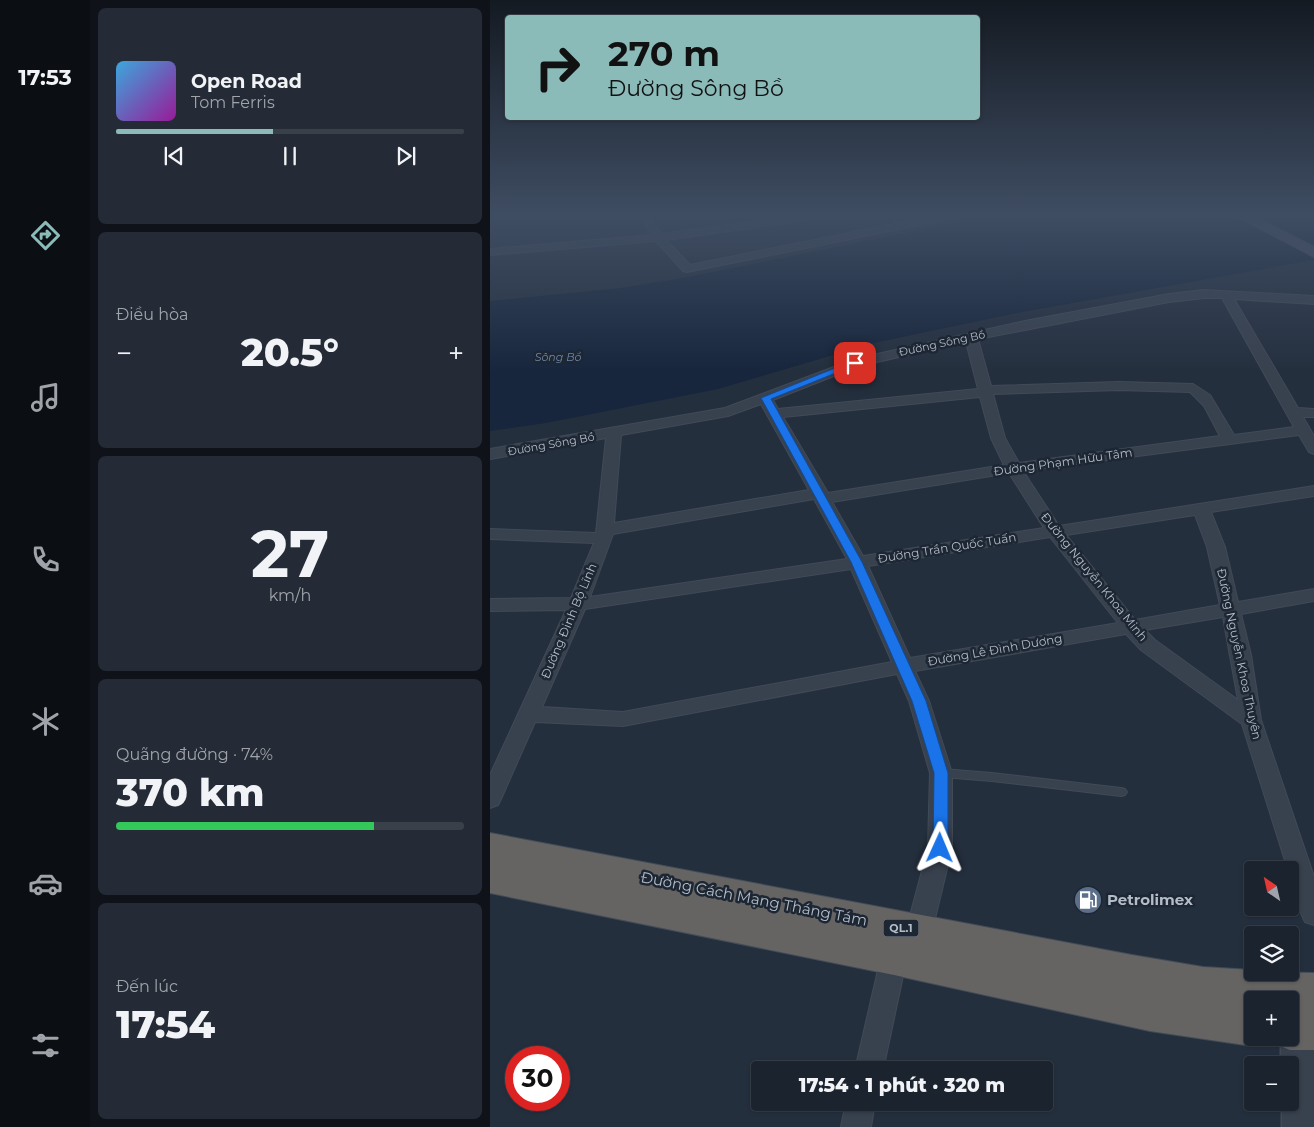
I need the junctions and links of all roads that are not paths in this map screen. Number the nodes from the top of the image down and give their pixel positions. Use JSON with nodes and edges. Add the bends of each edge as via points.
{"nodes":[{"id":1,"x":685,"y":267,"type":"edge"},
{"id":2,"x":699,"y":267,"type":"edge"},
{"id":3,"x":1225,"y":294,"type":"junction"},
{"id":4,"x":1314,"y":300,"type":"edge"},
{"id":5,"x":971,"y":336,"type":"junction"},
{"id":6,"x":986,"y":391,"type":"junction"},
{"id":7,"x":770,"y":406,"type":"junction"},
{"id":8,"x":1292,"y":412,"type":"junction"},
{"id":9,"x":1314,"y":412,"type":"edge"},
{"id":10,"x":1303,"y":430,"type":"junction"},
{"id":11,"x":614,"y":434,"type":"junction"},
{"id":12,"x":1229,"y":440,"type":"junction"},
{"id":13,"x":1314,"y":449,"type":"edge"},
{"id":14,"x":490,"y":454,"type":"edge"},
{"id":15,"x":1014,"y":468,"type":"junction"},
{"id":16,"x":1314,"y":491,"type":"edge"},
{"id":17,"x":822,"y":496,"type":"junction"},
{"id":18,"x":1202,"y":508,"type":"junction"},
{"id":19,"x":1054,"y":531,"type":"junction"},
{"id":20,"x":490,"y":534,"type":"edge"},
{"id":21,"x":604,"y":534,"type":"junction"},
{"id":22,"x":857,"y":562,"type":"junction"},
{"id":23,"x":1314,"y":596,"type":"edge"},
{"id":24,"x":578,"y":604,"type":"junction"},
{"id":25,"x":490,"y":605,"type":"edge"},
{"id":26,"x":1230,"y":610,"type":"junction"},
{"id":27,"x":1131,"y":628,"type":"junction"},
{"id":28,"x":904,"y":666,"type":"junction"},
{"id":29,"x":528,"y":714,"type":"junction"},
{"id":30,"x":1251,"y":720,"type":"junction"},
{"id":31,"x":941,"y":773,"type":"junction"},
{"id":32,"x":1121,"y":792,"type":"dead end"},
{"id":33,"x":490,"y":799,"type":"edge"},
{"id":34,"x":490,"y":848,"type":"edge"},
{"id":35,"x":490,"y":877,"type":"edge"},
{"id":36,"x":1314,"y":914,"type":"edge"},
{"id":37,"x":906,"y":944,"type":"junction"},
{"id":38,"x":1302,"y":1015,"type":"edge"},
{"id":39,"x":1244,"y":1025,"type":"edge"},
{"id":40,"x":872,"y":1061,"type":"edge"},
{"id":41,"x":859,"y":1111,"type":"edge"},
{"id":42,"x":856,"y":1127,"type":"edge"},
{"id":43,"x":1300,"y":1127,"type":"edge"}],
"edges":[{"from":1,"to":2,"type":"street"},
{"from":3,"to":4,"type":"street","name":"Đường Sông Bồ"},
{"from":3,"to":5,"type":"street","name":"Đường Sông Bồ","via":[[1169,298]]},
{"from":3,"to":8,"type":"street"},
{"from":5,"to":6,"type":"street","name":"Đường Nguyễn Khoa Minh"},
{"from":5,"to":7,"type":"street","name":"Đường Sông Bồ","via":[[855,363]]},
{"from":6,"to":7,"type":"street"},
{"from":6,"to":12,"type":"street","via":[[1119,386],[1193,388],[1201,393]]},
{"from":6,"to":15,"type":"street","name":"Đường Nguyễn Khoa Minh","via":[[998,438]]},
{"from":7,"to":11,"type":"street","name":"Đường Sông Bồ"},
{"from":7,"to":17,"type":"street"},
{"from":8,"to":9,"type":"street"},
{"from":8,"to":10,"type":"street"},
{"from":10,"to":12,"type":"street","name":"Đường Phạm Hữu Tâm"},
{"from":10,"to":13,"type":"street"},
{"from":11,"to":14,"type":"street","name":"Đường Sông Bồ"},
{"from":11,"to":21,"type":"street","name":"Đường Đinh Bộ Lĩnh"},
{"from":12,"to":15,"type":"street","name":"Đường Phạm Hữu Tâm"},
{"from":15,"to":17,"type":"street","name":"Đường Phạm Hữu Tâm"},
{"from":15,"to":19,"type":"street","name":"Đường Nguyễn Khoa Minh"},
{"from":16,"to":18,"type":"street","name":"Đường Trần Quốc Tuấn"},
{"from":17,"to":21,"type":"street","name":"Đường Phạm Hữu Tâm"},
{"from":17,"to":22,"type":"street"},
{"from":18,"to":19,"type":"street","name":"Đường Trần Quốc Tuấn"},
{"from":18,"to":26,"type":"street","name":"Đường Nguyễn Khoa Thuyên","via":[[1216,546]]},
{"from":19,"to":22,"type":"street","name":"Đường Trần Quốc Tuấn"},
{"from":19,"to":27,"type":"street","name":"Đường Nguyễn Khoa Minh"},
{"from":20,"to":21,"type":"street","name":"Đường Phạm Hữu Tâm"},
{"from":21,"to":24,"type":"street","name":"Đường Đinh Bộ Lĩnh"},
{"from":22,"to":24,"type":"street","name":"Đường Trần Quốc Tuấn"},
{"from":22,"to":28,"type":"street"},
{"from":23,"to":26,"type":"street","name":"Đường Lê Đình Dương"},
{"from":24,"to":25,"type":"street","name":"Đường Trần Quốc Tuấn"},
{"from":24,"to":29,"type":"street","name":"Đường Đinh Bộ Lĩnh"},
{"from":26,"to":27,"type":"street","name":"Đường Lê Đình Dương"},
{"from":26,"to":30,"type":"street","name":"Đường Nguyễn Khoa Thuyên"},
{"from":27,"to":28,"type":"street","name":"Đường Lê Đình Dương"},
{"from":27,"to":30,"type":"street","name":"Đường Nguyễn Khoa Minh","via":[[1148,645]]},
{"from":28,"to":29,"type":"street","name":"Đường Lê Đình Dương","via":[[623,719]]},
{"from":28,"to":31,"type":"street","via":[[919,701]]},
{"from":29,"to":33,"type":"street","name":"Đường Đinh Bộ Lĩnh"},
{"from":30,"to":36,"type":"street","name":"Đường Nguyễn Khoa Thuyên"},
{"from":31,"to":32,"type":"lane"},
{"from":31,"to":37,"type":"street","via":[[940,848]]},
{"from":34,"to":37,"type":"highway","name":"Đường Cách Mạng Tháng Tám","number":"QL.1"},
{"from":35,"to":37,"type":"highway","name":"Đường Cách Mạng Tháng Tám","number":"QL.1"},
{"from":37,"to":38,"type":"highway","name":"Đường Cách Mạng Tháng Tám","number":"QL.1","via":[[1203,986]]},
{"from":37,"to":39,"type":"highway","name":"Đường Cách Mạng Tháng Tám","number":"QL.1","via":[[1150,1011]]},
{"from":37,"to":40,"type":"street"},
{"from":38,"to":43,"type":"street"},
{"from":41,"to":42,"type":"street"}]}
